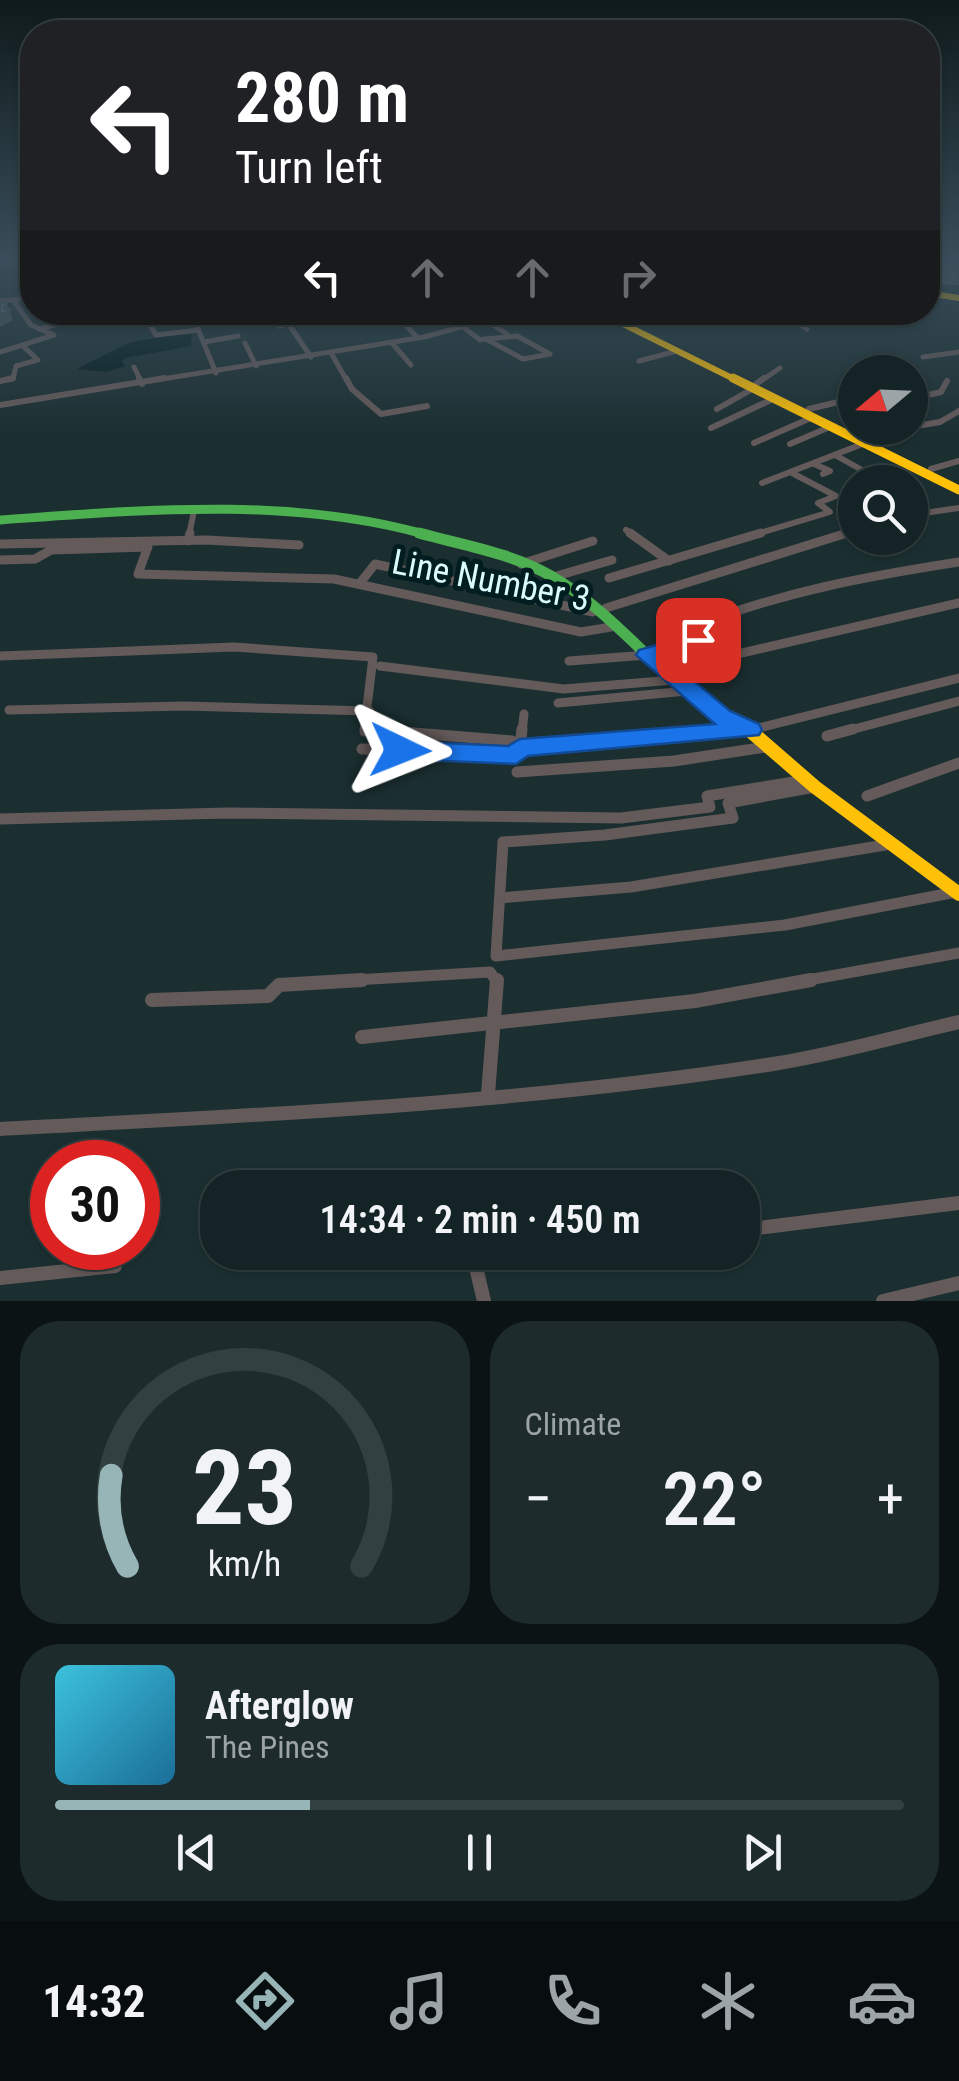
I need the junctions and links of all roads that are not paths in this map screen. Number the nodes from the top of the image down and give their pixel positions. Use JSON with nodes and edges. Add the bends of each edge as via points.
{"nodes":[{"id":1,"x":31,"y":325,"type":"edge"},
{"id":2,"x":55,"y":325,"type":"edge"},
{"id":3,"x":151,"y":325,"type":"edge"},
{"id":4,"x":197,"y":325,"type":"edge"},
{"id":5,"x":406,"y":325,"type":"edge"},
{"id":6,"x":468,"y":325,"type":"edge"},
{"id":7,"x":490,"y":325,"type":"edge"},
{"id":8,"x":625,"y":325,"type":"edge"},
{"id":9,"x":635,"y":325,"type":"edge"},
{"id":10,"x":801,"y":325,"type":"edge"},
{"id":11,"x":290,"y":326,"type":"dead end"},
{"id":12,"x":463,"y":327,"type":"junction"},
{"id":13,"x":39,"y":329,"type":"junction"},
{"id":14,"x":807,"y":329,"type":"dead end"},
{"id":15,"x":199,"y":330,"type":"junction"},
{"id":16,"x":519,"y":332,"type":"dead end"},
{"id":17,"x":238,"y":336,"type":"dead end"},
{"id":18,"x":418,"y":338,"type":"junction"},
{"id":19,"x":486,"y":339,"type":"junction"},
{"id":20,"x":204,"y":342,"type":"junction"},
{"id":21,"x":392,"y":342,"type":"junction"},
{"id":22,"x":245,"y":343,"type":"dead end"},
{"id":23,"x":23,"y":346,"type":"junction"},
{"id":24,"x":502,"y":350,"type":"junction"},
{"id":25,"x":677,"y":351,"type":"junction"},
{"id":26,"x":0,"y":352,"type":"edge"},
{"id":27,"x":959,"y":352,"type":"edge"},
{"id":28,"x":331,"y":354,"type":"junction"},
{"id":29,"x":928,"y":356,"type":"edge"},
{"id":30,"x":311,"y":357,"type":"junction"},
{"id":31,"x":639,"y":360,"type":"dead end"},
{"id":32,"x":520,"y":363,"type":"dead end"},
{"id":33,"x":411,"y":365,"type":"dead end"},
{"id":34,"x":256,"y":366,"type":"junction"},
{"id":35,"x":134,"y":367,"type":"dead end"},
{"id":36,"x":780,"y":368,"type":"dead end"},
{"id":37,"x":216,"y":372,"type":"junction"},
{"id":38,"x":0,"y":381,"type":"edge"},
{"id":39,"x":947,"y":381,"type":"dead end"},
{"id":40,"x":142,"y":384,"type":"junction"},
{"id":41,"x":762,"y":390,"type":"junction"},
{"id":42,"x":928,"y":396,"type":"edge"},
{"id":43,"x":838,"y":403,"type":"edge"},
{"id":44,"x":0,"y":405,"type":"edge"},
{"id":45,"x":427,"y":406,"type":"dead end"},
{"id":46,"x":717,"y":409,"type":"dead end"},
{"id":47,"x":959,"y":411,"type":"edge"},
{"id":48,"x":811,"y":413,"type":"junction"},
{"id":49,"x":928,"y":425,"type":"edge"},
{"id":50,"x":832,"y":426,"type":"junction"},
{"id":51,"x":838,"y":426,"type":"edge"},
{"id":52,"x":711,"y":428,"type":"dead end"},
{"id":53,"x":838,"y":428,"type":"edge"},
{"id":54,"x":754,"y":444,"type":"dead end"},
{"id":55,"x":790,"y":444,"type":"dead end"},
{"id":56,"x":859,"y":445,"type":"edge"},
{"id":57,"x":876,"y":445,"type":"edge"},
{"id":58,"x":877,"y":445,"type":"edge"},
{"id":59,"x":835,"y":455,"type":"junction"},
{"id":60,"x":959,"y":461,"type":"edge"},
{"id":61,"x":814,"y":464,"type":"junction"},
{"id":62,"x":853,"y":465,"type":"edge"},
{"id":63,"x":931,"y":470,"type":"junction"},
{"id":64,"x":792,"y":472,"type":"junction"},
{"id":65,"x":823,"y":474,"type":"dead end"},
{"id":66,"x":762,"y":483,"type":"dead end"},
{"id":67,"x":959,"y":487,"type":"edge"},
{"id":68,"x":959,"y":508,"type":"edge"},
{"id":69,"x":194,"y":511,"type":"junction"},
{"id":70,"x":928,"y":512,"type":"edge"},
{"id":71,"x":0,"y":520,"type":"edge"},
{"id":72,"x":626,"y":530,"type":"dead end"},
{"id":73,"x":838,"y":535,"type":"edge"},
{"id":74,"x":193,"y":541,"type":"junction"},
{"id":75,"x":593,"y":541,"type":"dead end"},
{"id":76,"x":0,"y":544,"type":"edge"},
{"id":77,"x":299,"y":545,"type":"dead end"},
{"id":78,"x":147,"y":549,"type":"junction"},
{"id":79,"x":0,"y":560,"type":"edge"},
{"id":80,"x":612,"y":560,"type":"dead end"},
{"id":81,"x":669,"y":561,"type":"junction"},
{"id":82,"x":959,"y":562,"type":"edge"},
{"id":83,"x":522,"y":564,"type":"junction"},
{"id":84,"x":553,"y":577,"type":"junction"},
{"id":85,"x":609,"y":578,"type":"dead end"},
{"id":86,"x":360,"y":583,"type":"junction"},
{"id":87,"x":959,"y":603,"type":"edge"},
{"id":88,"x":606,"y":608,"type":"dead end"},
{"id":89,"x":593,"y":612,"type":"junction"},
{"id":90,"x":612,"y":627,"type":"junction"},
{"id":91,"x":648,"y":655,"type":"junction"},
{"id":92,"x":0,"y":656,"type":"edge"},
{"id":93,"x":570,"y":661,"type":"dead end"},
{"id":94,"x":380,"y":666,"type":"dead end"},
{"id":95,"x":669,"y":676,"type":"junction"},
{"id":96,"x":959,"y":678,"type":"edge"},
{"id":97,"x":687,"y":691,"type":"junction"},
{"id":98,"x":959,"y":701,"type":"edge"},
{"id":99,"x":558,"y":703,"type":"dead end"},
{"id":100,"x":10,"y":710,"type":"dead end"},
{"id":101,"x":370,"y":710,"type":"junction"},
{"id":102,"x":524,"y":714,"type":"dead end"},
{"id":103,"x":750,"y":730,"type":"junction"},
{"id":104,"x":827,"y":736,"type":"dead end"},
{"id":105,"x":766,"y":747,"type":"junction"},
{"id":106,"x":524,"y":748,"type":"junction"},
{"id":107,"x":362,"y":749,"type":"dead end"},
{"id":108,"x":959,"y":763,"type":"edge"},
{"id":109,"x":517,"y":772,"type":"dead end"},
{"id":110,"x":533,"y":772,"type":"junction"},
{"id":111,"x":811,"y":784,"type":"junction"},
{"id":112,"x":868,"y":796,"type":"dead end"},
{"id":113,"x":0,"y":819,"type":"edge"},
{"id":114,"x":894,"y":844,"type":"junction"},
{"id":115,"x":958,"y":893,"type":"edge"},
{"id":116,"x":500,"y":898,"type":"junction"},
{"id":117,"x":959,"y":954,"type":"edge"},
{"id":118,"x":152,"y":1000,"type":"dead end"},
{"id":119,"x":493,"y":1022,"type":"junction"},
{"id":120,"x":959,"y":1022,"type":"edge"},
{"id":121,"x":362,"y":1037,"type":"dead end"},
{"id":122,"x":488,"y":1094,"type":"junction"},
{"id":123,"x":0,"y":1129,"type":"edge"},
{"id":124,"x":959,"y":1203,"type":"edge"},
{"id":125,"x":760,"y":1228,"type":"edge"},
{"id":126,"x":77,"y":1270,"type":"edge"},
{"id":127,"x":477,"y":1270,"type":"edge"},
{"id":128,"x":0,"y":1278,"type":"edge"},
{"id":129,"x":959,"y":1282,"type":"edge"},
{"id":130,"x":484,"y":1301,"type":"edge"},
{"id":131,"x":883,"y":1301,"type":"edge"}],
"edges":[{"from":1,"to":13,"type":"street"},
{"from":2,"to":13,"type":"street"},
{"from":3,"to":15,"type":"street","via":[[156,335]]},
{"from":4,"to":15,"type":"street"},
{"from":5,"to":18,"type":"street"},
{"from":6,"to":12,"type":"street"},
{"from":7,"to":16,"type":"street","via":[[504,334]]},
{"from":8,"to":25,"type":"main road"},
{"from":9,"to":41,"type":"main road"},
{"from":10,"to":14,"type":"street"},
{"from":11,"to":30,"type":"street"},
{"from":12,"to":18,"type":"street"},
{"from":12,"to":19,"type":"street"},
{"from":13,"to":23,"type":"street","via":[[54,334]]},
{"from":15,"to":20,"type":"street"},
{"from":17,"to":20,"type":"street"},
{"from":18,"to":21,"type":"street"},
{"from":19,"to":24,"type":"street"},
{"from":19,"to":24,"type":"street","via":[[522,335],[550,354],[523,359]]},
{"from":20,"to":37,"type":"street"},
{"from":21,"to":28,"type":"street"},
{"from":21,"to":33,"type":"street"},
{"from":22,"to":34,"type":"street"},
{"from":23,"to":26,"type":"street"},
{"from":23,"to":38,"type":"street","via":[[38,360],[16,366],[13,378]]},
{"from":24,"to":32,"type":"street"},
{"from":25,"to":31,"type":"street"},
{"from":25,"to":41,"type":"main road"},
{"from":27,"to":29,"type":"street"},
{"from":28,"to":30,"type":"street"},
{"from":28,"to":45,"type":"street","via":[[352,389],[381,414]]},
{"from":30,"to":34,"type":"street"},
{"from":34,"to":37,"type":"street"},
{"from":35,"to":40,"type":"street"},
{"from":36,"to":41,"type":"street"},
{"from":37,"to":40,"type":"street"},
{"from":39,"to":42,"type":"street"},
{"from":40,"to":44,"type":"street"},
{"from":41,"to":46,"type":"street"},
{"from":41,"to":48,"type":"main road"},
{"from":41,"to":52,"type":"street"},
{"from":43,"to":48,"type":"street"},
{"from":47,"to":49,"type":"street"},
{"from":48,"to":50,"type":"main road"},
{"from":48,"to":51,"type":"main road"},
{"from":48,"to":54,"type":"street"},
{"from":50,"to":53,"type":"main road"},
{"from":50,"to":55,"type":"street"},
{"from":56,"to":59,"type":"street"},
{"from":57,"to":67,"type":"main road"},
{"from":58,"to":63,"type":"main road"},
{"from":59,"to":61,"type":"street"},
{"from":59,"to":62,"type":"street"},
{"from":60,"to":63,"type":"street"},
{"from":61,"to":64,"type":"street"},
{"from":61,"to":65,"type":"street","via":[[830,472]]},
{"from":63,"to":67,"type":"main road"},
{"from":64,"to":66,"type":"street"},
{"from":64,"to":81,"type":"street","via":[[836,496],[818,503],[830,512]]},
{"from":68,"to":70,"type":"street"},
{"from":69,"to":71,"type":"main road"},
{"from":69,"to":74,"type":"street"},
{"from":69,"to":83,"type":"main road","via":[[264,508],[416,529]]},
{"from":72,"to":81,"type":"street"},
{"from":73,"to":88,"type":"street"},
{"from":74,"to":76,"type":"street"},
{"from":74,"to":77,"type":"street"},
{"from":74,"to":78,"type":"street"},
{"from":75,"to":83,"type":"street"},
{"from":78,"to":79,"type":"street","via":[[51,550],[35,560]]},
{"from":78,"to":86,"type":"street","via":[[138,574]]},
{"from":80,"to":84,"type":"street"},
{"from":81,"to":85,"type":"street"},
{"from":82,"to":91,"type":"street","via":[[749,607],[696,626],[698,640]]},
{"from":83,"to":84,"type":"main road"},
{"from":84,"to":89,"type":"main road"},
{"from":86,"to":89,"type":"street","via":[[374,564]]},
{"from":86,"to":90,"type":"street","name":"Line Number 3","via":[[581,632]]},
{"from":87,"to":95,"type":"street"},
{"from":89,"to":90,"type":"main road"},
{"from":90,"to":91,"type":"main road"},
{"from":91,"to":93,"type":"street"},
{"from":91,"to":95,"type":"main road"},
{"from":92,"to":101,"type":"street","via":[[249,648],[348,653],[374,657]]},
{"from":94,"to":95,"type":"street","via":[[564,688]]},
{"from":95,"to":97,"type":"main road"},
{"from":96,"to":103,"type":"street"},
{"from":97,"to":99,"type":"street"},
{"from":97,"to":103,"type":"main road"},
{"from":98,"to":104,"type":"street"},
{"from":100,"to":101,"type":"street"},
{"from":101,"to":106,"type":"street","via":[[364,732],[512,741]]},
{"from":102,"to":106,"type":"street"},
{"from":103,"to":105,"type":"main road"},
{"from":103,"to":106,"type":"street"},
{"from":105,"to":110,"type":"street"},
{"from":105,"to":111,"type":"main road"},
{"from":106,"to":107,"type":"street","via":[[516,755]]},
{"from":106,"to":110,"type":"street"},
{"from":108,"to":112,"type":"street"},
{"from":109,"to":110,"type":"street"},
{"from":111,"to":113,"type":"street","via":[[707,796],[710,806],[621,818],[227,813]]},
{"from":111,"to":114,"type":"main road"},
{"from":111,"to":116,"type":"street","via":[[728,803],[733,818],[503,842]]},
{"from":114,"to":115,"type":"main road"},
{"from":114,"to":116,"type":"street","via":[[648,885]]},
{"from":115,"to":116,"type":"street","via":[[849,918],[496,956]]},
{"from":117,"to":119,"type":"street","via":[[695,1002]]},
{"from":118,"to":119,"type":"street","via":[[268,996],[280,985],[490,972],[498,984]]},
{"from":119,"to":121,"type":"street"},
{"from":119,"to":122,"type":"street"},
{"from":120,"to":122,"type":"street","via":[[714,1073]]},
{"from":122,"to":123,"type":"street","via":[[293,1113]]},
{"from":124,"to":125,"type":"street"},
{"from":126,"to":128,"type":"street"},
{"from":127,"to":130,"type":"street"},
{"from":129,"to":131,"type":"street"}]}
